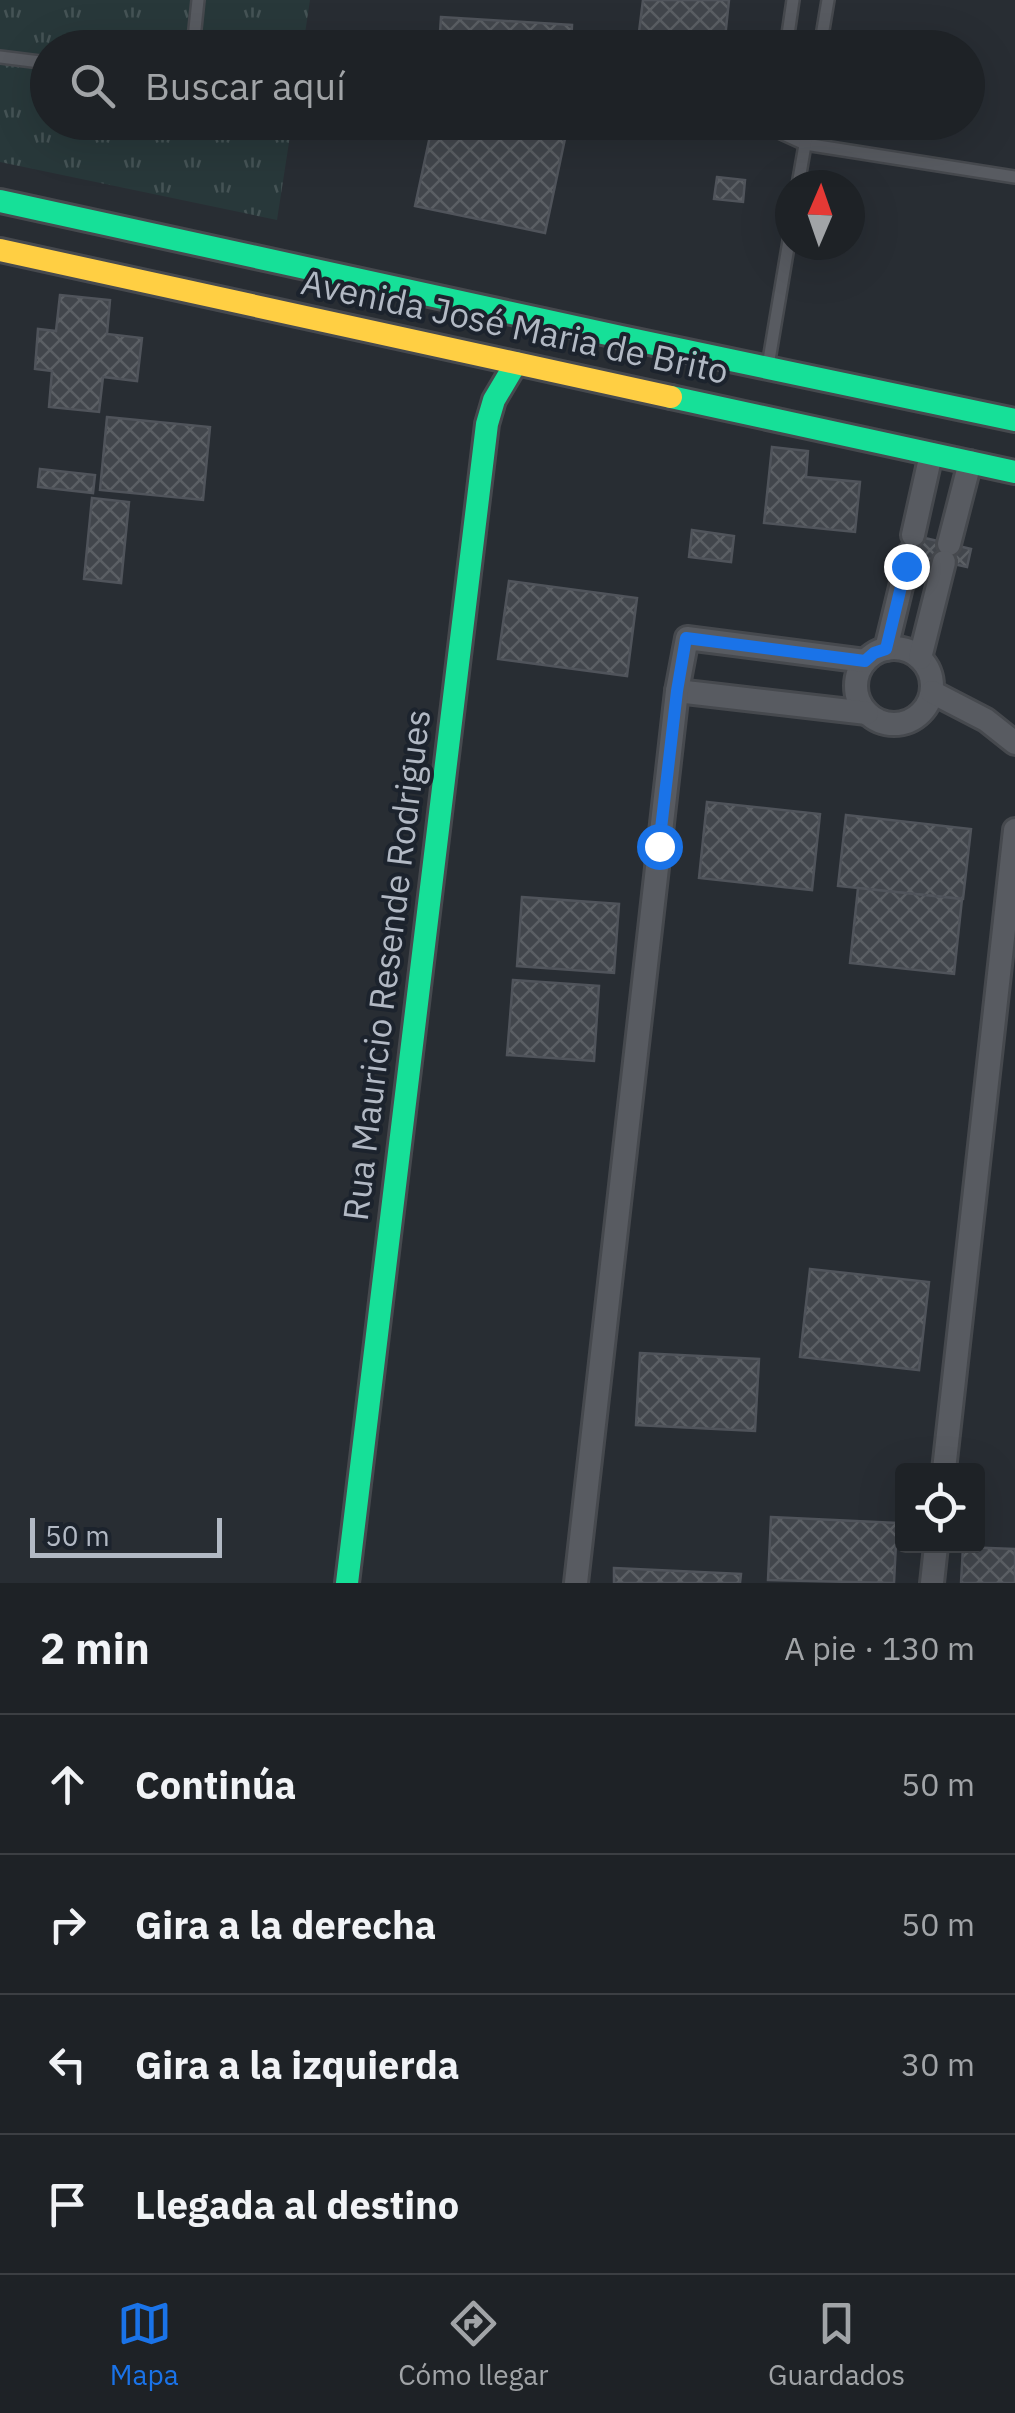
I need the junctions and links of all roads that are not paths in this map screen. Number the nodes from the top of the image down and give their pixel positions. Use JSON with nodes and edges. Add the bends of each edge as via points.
{"nodes":[{"id":1,"x":198,"y":0,"type":"edge"},
{"id":2,"x":793,"y":0,"type":"edge"},
{"id":3,"x":828,"y":0,"type":"edge"},
{"id":4,"x":195,"y":30,"type":"edge"},
{"id":5,"x":789,"y":30,"type":"edge"},
{"id":6,"x":823,"y":30,"type":"edge"},
{"id":7,"x":0,"y":57,"type":"edge"},
{"id":8,"x":30,"y":61,"type":"edge"},
{"id":9,"x":796,"y":140,"type":"edge"},
{"id":10,"x":806,"y":140,"type":"edge"},
{"id":11,"x":805,"y":144,"type":"junction"},
{"id":12,"x":801,"y":170,"type":"edge"},
{"id":13,"x":1015,"y":177,"type":"edge"},
{"id":14,"x":0,"y":200,"type":"edge"},
{"id":15,"x":0,"y":250,"type":"edge"},
{"id":16,"x":786,"y":260,"type":"edge"},
{"id":17,"x":516,"y":363,"type":"junction"},
{"id":18,"x":768,"y":366,"type":"junction"},
{"id":19,"x":1015,"y":420,"type":"edge"},
{"id":20,"x":931,"y":454,"type":"junction"},
{"id":21,"x":970,"y":462,"type":"junction"},
{"id":22,"x":1015,"y":472,"type":"edge"},
{"id":23,"x":909,"y":552,"type":"junction"},
{"id":24,"x":945,"y":560,"type":"junction"},
{"id":25,"x":886,"y":649,"type":"junction"},
{"id":26,"x":920,"y":658,"type":"junction"},
{"id":27,"x":865,"y":661,"type":"junction"},
{"id":28,"x":677,"y":691,"type":"junction"},
{"id":29,"x":932,"y":692,"type":"junction"},
{"id":30,"x":867,"y":713,"type":"junction"},
{"id":31,"x":1015,"y":743,"type":"edge"},
{"id":32,"x":1015,"y":830,"type":"edge"},
{"id":33,"x":945,"y":1463,"type":"edge"},
{"id":34,"x":935,"y":1553,"type":"edge"},
{"id":35,"x":348,"y":1583,"type":"edge"},
{"id":36,"x":576,"y":1583,"type":"edge"},
{"id":37,"x":932,"y":1583,"type":"edge"}],
"edges":[{"from":1,"to":4,"type":"lane"},
{"from":2,"to":5,"type":"lane"},
{"from":3,"to":6,"type":"lane"},
{"from":7,"to":8,"type":"lane"},
{"from":9,"to":11,"type":"lane"},
{"from":10,"to":11,"type":"lane"},
{"from":11,"to":12,"type":"lane"},
{"from":11,"to":13,"type":"lane"},
{"from":14,"to":18,"type":"main road","name":"Avenida José Maria de Brito"},
{"from":15,"to":17,"type":"main road","name":"Avenida José Maria de Brito"},
{"from":16,"to":18,"type":"lane"},
{"from":17,"to":20,"type":"main road","name":"Avenida José Maria de Brito"},
{"from":17,"to":35,"type":"main road","name":"Rua Mauricio Resende Rodrigues","via":[[487,424]]},
{"from":18,"to":19,"type":"main road","name":"Avenida José Maria de Brito"},
{"from":20,"to":21,"type":"main road","name":"Avenida José Maria de Brito"},
{"from":20,"to":23,"type":"street"},
{"from":21,"to":22,"type":"main road","name":"Avenida José Maria de Brito"},
{"from":21,"to":24,"type":"street"},
{"from":23,"to":24,"type":"street"},
{"from":23,"to":25,"type":"street"},
{"from":24,"to":26,"type":"street"},
{"from":25,"to":26,"type":"street"},
{"from":25,"to":27,"type":"street"},
{"from":26,"to":29,"type":"street"},
{"from":27,"to":28,"type":"street","via":[[686,638]]},
{"from":27,"to":30,"type":"street","via":[[856,682]]},
{"from":28,"to":30,"type":"street"},
{"from":28,"to":36,"type":"street"},
{"from":29,"to":30,"type":"street","via":[[922,713],[900,724]]},
{"from":29,"to":31,"type":"street"},
{"from":32,"to":33,"type":"street"},
{"from":34,"to":37,"type":"street"}]}
